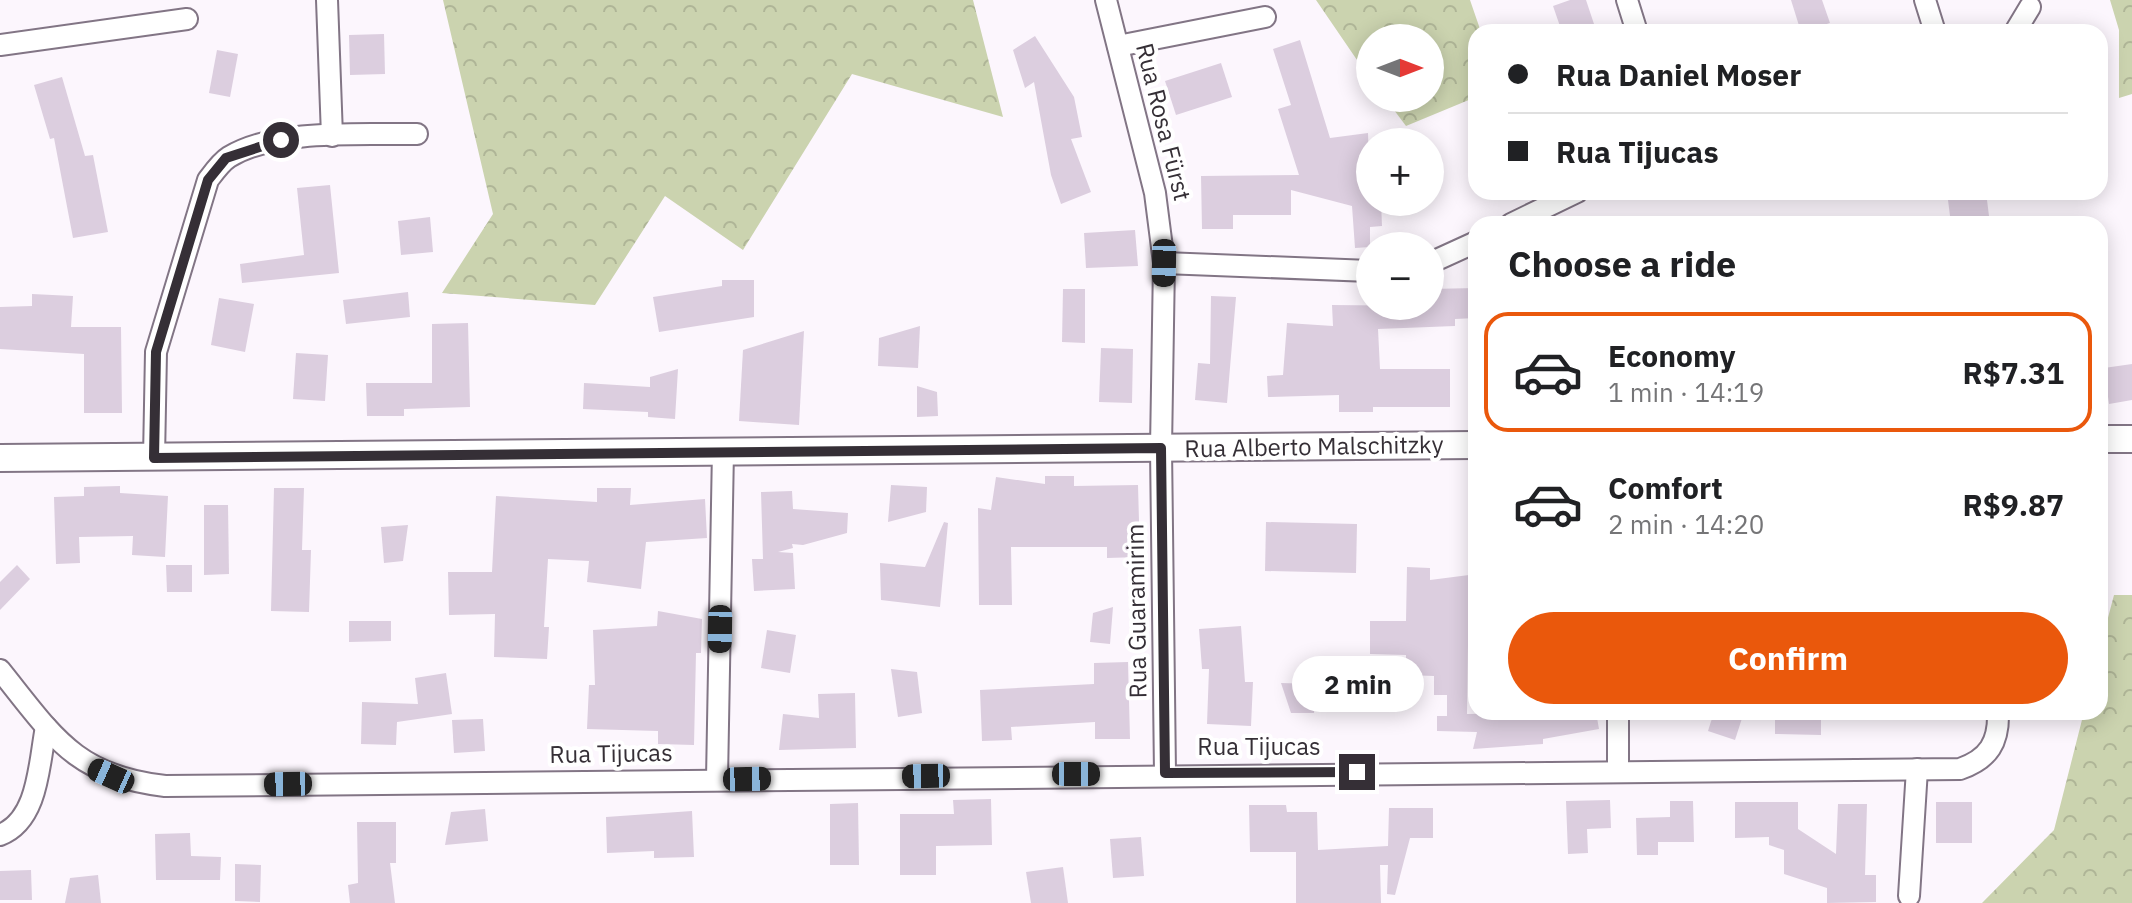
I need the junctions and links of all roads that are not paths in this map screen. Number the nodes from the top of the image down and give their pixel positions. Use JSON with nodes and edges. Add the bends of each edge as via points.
{"nodes":[{"id":1,"x":327,"y":0,"type":"edge"},
{"id":2,"x":1106,"y":0,"type":"edge"},
{"id":3,"x":1627,"y":0,"type":"edge"},
{"id":4,"x":1925,"y":0,"type":"edge"},
{"id":5,"x":2030,"y":7,"type":"dead end"},
{"id":6,"x":1265,"y":17,"type":"dead end"},
{"id":7,"x":187,"y":19,"type":"dead end"},
{"id":8,"x":1634,"y":24,"type":"edge"},
{"id":9,"x":1932,"y":24,"type":"edge"},
{"id":10,"x":2020,"y":24,"type":"edge"},
{"id":11,"x":0,"y":45,"type":"edge"},
{"id":12,"x":1118,"y":46,"type":"junction"},
{"id":13,"x":417,"y":134,"type":"dead end"},
{"id":14,"x":332,"y":136,"type":"junction"},
{"id":15,"x":1560,"y":200,"type":"edge"},
{"id":16,"x":1528,"y":216,"type":"edge"},
{"id":17,"x":1468,"y":246,"type":"edge"},
{"id":18,"x":1444,"y":257,"type":"edge"},
{"id":19,"x":1164,"y":263,"type":"junction"},
{"id":20,"x":1356,"y":270,"type":"edge"},
{"id":21,"x":2108,"y":439,"type":"edge"},
{"id":22,"x":2132,"y":439,"type":"edge"},
{"id":23,"x":1468,"y":445,"type":"edge"},
{"id":24,"x":1161,"y":448,"type":"junction"},
{"id":25,"x":723,"y":450,"type":"junction"},
{"id":26,"x":0,"y":458,"type":"edge"},
{"id":27,"x":154,"y":458,"type":"junction"},
{"id":28,"x":0,"y":670,"type":"edge"},
{"id":29,"x":1618,"y":720,"type":"edge"},
{"id":30,"x":1997,"y":720,"type":"edge"},
{"id":31,"x":46,"y":727,"type":"junction"},
{"id":32,"x":1917,"y":769,"type":"junction"},
{"id":33,"x":1618,"y":770,"type":"junction"},
{"id":34,"x":1165,"y":773,"type":"junction"},
{"id":35,"x":717,"y":779,"type":"junction"},
{"id":36,"x":0,"y":835,"type":"edge"},
{"id":37,"x":1909,"y":896,"type":"dead end"}],
"edges":[{"from":1,"to":14,"type":"street"},
{"from":2,"to":12,"type":"street","name":"Rua Rosa Fürst"},
{"from":3,"to":8,"type":"street"},
{"from":4,"to":9,"type":"street"},
{"from":5,"to":10,"type":"street"},
{"from":6,"to":12,"type":"street"},
{"from":7,"to":11,"type":"street"},
{"from":12,"to":19,"type":"street","name":"Rua Rosa Fürst","via":[[1155,193]]},
{"from":13,"to":14,"type":"street"},
{"from":14,"to":27,"type":"street","via":[[254,146],[226,158],[208,180],[156,352]]},
{"from":15,"to":16,"type":"street"},
{"from":17,"to":18,"type":"street"},
{"from":19,"to":20,"type":"street"},
{"from":19,"to":24,"type":"street","name":"Rua Rosa Fürst"},
{"from":21,"to":22,"type":"street"},
{"from":23,"to":24,"type":"street","name":"Rua Alberto Malschitzky"},
{"from":24,"to":25,"type":"street","name":"Rua Alberto Malschitzky"},
{"from":24,"to":34,"type":"street","name":"Rua Guaramirim"},
{"from":25,"to":27,"type":"street","name":"Rua Alberto Malschitzky"},
{"from":25,"to":35,"type":"street"},
{"from":26,"to":27,"type":"street","name":"Rua Alberto Malschitzky"},
{"from":28,"to":31,"type":"street","name":"Rua Tijucas"},
{"from":29,"to":33,"type":"street"},
{"from":30,"to":32,"type":"street","name":"Rua Tijucas","via":[[1996,740],[1976,763],[1960,769]]},
{"from":31,"to":35,"type":"street","name":"Rua Tijucas","via":[[91,767],[137,783],[165,786]]},
{"from":31,"to":36,"type":"street","via":[[30,805],[23,819]]},
{"from":32,"to":33,"type":"street","name":"Rua Tijucas"},
{"from":32,"to":37,"type":"street"},
{"from":33,"to":34,"type":"street","name":"Rua Tijucas"},
{"from":34,"to":35,"type":"street","name":"Rua Tijucas"}]}
